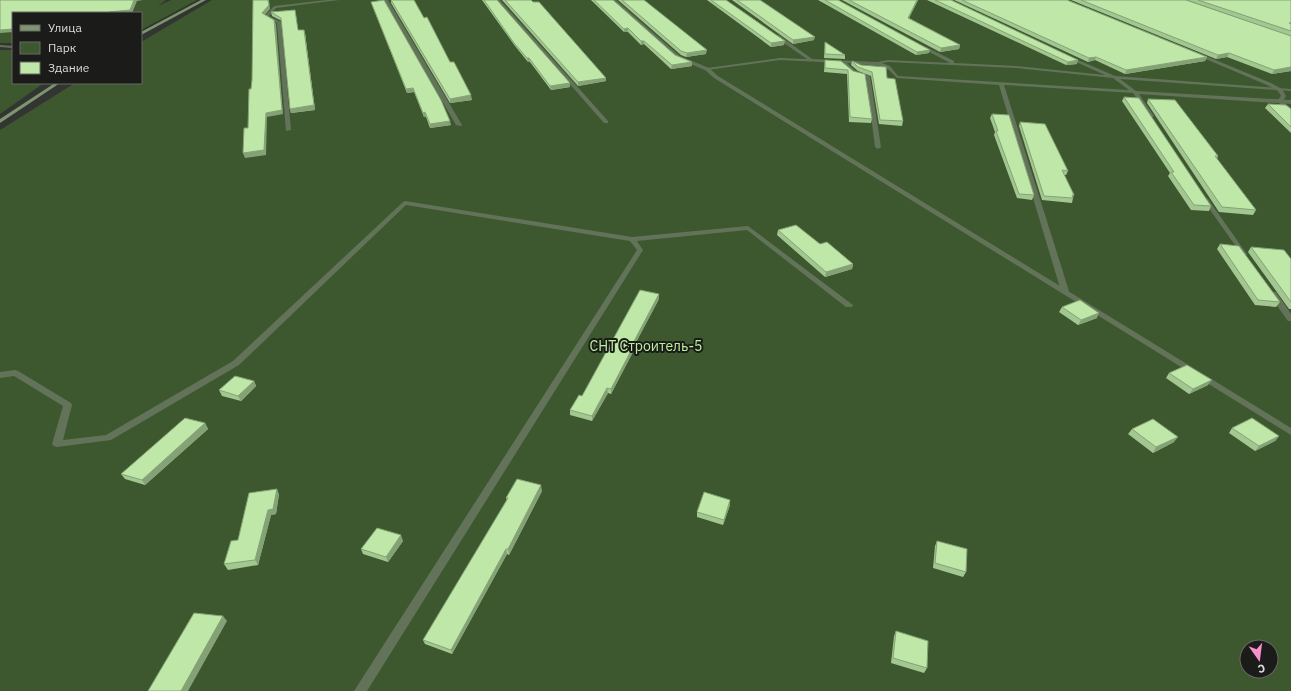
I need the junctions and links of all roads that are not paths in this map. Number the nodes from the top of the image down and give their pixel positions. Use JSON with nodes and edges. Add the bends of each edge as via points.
{"nodes":[{"id":1,"x":204,"y":0,"type":"edge"},
{"id":2,"x":337,"y":0,"type":"edge"},
{"id":3,"x":386,"y":0,"type":"edge"},
{"id":4,"x":498,"y":0,"type":"edge"},
{"id":5,"x":614,"y":0,"type":"edge"},
{"id":6,"x":1132,"y":26,"type":"edge"},
{"id":7,"x":771,"y":32,"type":"edge"},
{"id":8,"x":142,"y":33,"type":"edge"},
{"id":9,"x":919,"y":44,"type":"edge"},
{"id":10,"x":0,"y":46,"type":"edge"},
{"id":11,"x":12,"y":47,"type":"edge"},
{"id":12,"x":1065,"y":55,"type":"edge"},
{"id":13,"x":810,"y":60,"type":"junction"},
{"id":14,"x":842,"y":61,"type":"junction"},
{"id":15,"x":876,"y":62,"type":"junction"},
{"id":16,"x":953,"y":63,"type":"junction"},
{"id":17,"x":707,"y":69,"type":"junction"},
{"id":18,"x":1114,"y":77,"type":"junction"},
{"id":19,"x":56,"y":84,"type":"edge"},
{"id":20,"x":1001,"y":84,"type":"junction"},
{"id":21,"x":1280,"y":90,"type":"junction"},
{"id":22,"x":1291,"y":90,"type":"edge"},
{"id":23,"x":1136,"y":93,"type":"junction"},
{"id":24,"x":1280,"y":101,"type":"junction"},
{"id":25,"x":1291,"y":102,"type":"edge"},
{"id":26,"x":1291,"y":112,"type":"edge"},
{"id":27,"x":0,"y":121,"type":"edge"},
{"id":28,"x":606,"y":122,"type":"dead end"},
{"id":29,"x":459,"y":125,"type":"dead end"},
{"id":30,"x":1157,"y":125,"type":"edge"},
{"id":31,"x":288,"y":130,"type":"dead end"},
{"id":32,"x":878,"y":147,"type":"dead end"},
{"id":33,"x":1203,"y":195,"type":"edge"},
{"id":34,"x":632,"y":239,"type":"junction"},
{"id":35,"x":1246,"y":258,"type":"edge"},
{"id":36,"x":1269,"y":288,"type":"edge"},
{"id":37,"x":1065,"y":290,"type":"junction"},
{"id":38,"x":849,"y":305,"type":"dead end"},
{"id":39,"x":1291,"y":319,"type":"edge"},
{"id":40,"x":0,"y":375,"type":"edge"},
{"id":41,"x":1291,"y":432,"type":"edge"},
{"id":42,"x":360,"y":691,"type":"edge"}],
"edges":[{"from":1,"to":8,"type":"street"},
{"from":2,"to":31,"type":"street","via":[[275,7],[267,16],[280,22]]},
{"from":3,"to":29,"type":"street"},
{"from":4,"to":28,"type":"street"},
{"from":5,"to":17,"type":"street","via":[[678,57]]},
{"from":6,"to":21,"type":"street","via":[[1250,74]]},
{"from":7,"to":13,"type":"street"},
{"from":9,"to":16,"type":"street"},
{"from":10,"to":11,"type":"street"},
{"from":12,"to":18,"type":"street"},
{"from":13,"to":14,"type":"street"},
{"from":13,"to":17,"type":"street","via":[[780,59]]},
{"from":14,"to":15,"type":"street"},
{"from":14,"to":32,"type":"street","via":[[855,73],[868,76]]},
{"from":15,"to":16,"type":"street"},
{"from":15,"to":20,"type":"street","via":[[891,68],[897,77]]},
{"from":16,"to":18,"type":"street"},
{"from":17,"to":37,"type":"street","via":[[716,77]]},
{"from":18,"to":21,"type":"street"},
{"from":18,"to":23,"type":"street"},
{"from":19,"to":27,"type":"street"},
{"from":20,"to":23,"type":"street"},
{"from":20,"to":37,"type":"street"},
{"from":21,"to":22,"type":"street"},
{"from":21,"to":24,"type":"street","via":[[1284,96]]},
{"from":23,"to":24,"type":"street"},
{"from":23,"to":30,"type":"street"},
{"from":24,"to":25,"type":"street"},
{"from":24,"to":26,"type":"street"},
{"from":33,"to":35,"type":"street"},
{"from":34,"to":38,"type":"street","via":[[748,228]]},
{"from":34,"to":40,"type":"street","via":[[405,203],[236,363],[108,438],[57,444],[68,405],[15,372]]},
{"from":34,"to":42,"type":"street","via":[[640,250]]},
{"from":36,"to":39,"type":"street"},
{"from":37,"to":41,"type":"street"}]}
